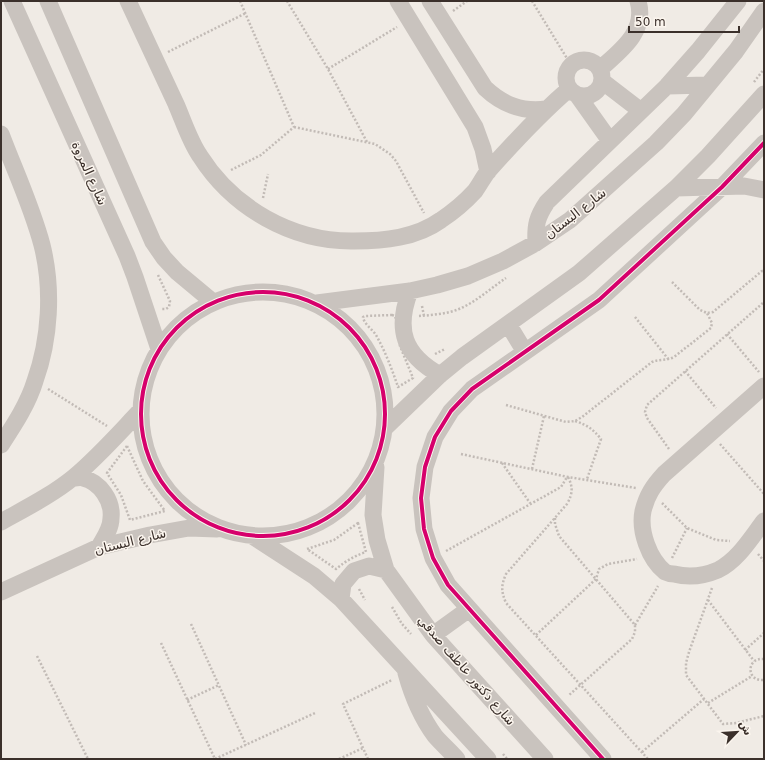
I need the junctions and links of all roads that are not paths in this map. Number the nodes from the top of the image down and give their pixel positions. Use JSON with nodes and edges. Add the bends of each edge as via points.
{"nodes":[{"id":1,"x":12,"y":1,"type":"edge"},
{"id":2,"x":48,"y":1,"type":"edge"},
{"id":3,"x":128,"y":1,"type":"edge"},
{"id":4,"x":398,"y":1,"type":"edge"},
{"id":5,"x":430,"y":1,"type":"edge"},
{"id":6,"x":638,"y":1,"type":"edge"},
{"id":7,"x":738,"y":1,"type":"edge"},
{"id":8,"x":764,"y":11,"type":"edge"},
{"id":9,"x":601,"y":75,"type":"junction"},
{"id":10,"x":707,"y":85,"type":"junction"},
{"id":11,"x":667,"y":86,"type":"junction"},
{"id":12,"x":574,"y":92,"type":"junction"},
{"id":13,"x":764,"y":94,"type":"edge"},
{"id":14,"x":546,"y":109,"type":"junction"},
{"id":15,"x":641,"y":111,"type":"junction"},
{"id":16,"x":1,"y":134,"type":"edge"},
{"id":17,"x":610,"y":141,"type":"junction"},
{"id":18,"x":764,"y":143,"type":"edge"},
{"id":19,"x":488,"y":172,"type":"junction"},
{"id":20,"x":722,"y":187,"type":"junction"},
{"id":21,"x":676,"y":188,"type":"junction"},
{"id":22,"x":764,"y":190,"type":"edge"},
{"id":23,"x":536,"y":243,"type":"junction"},
{"id":24,"x":410,"y":291,"type":"junction"},
{"id":25,"x":213,"y":302,"type":"junction"},
{"id":26,"x":317,"y":304,"type":"junction"},
{"id":27,"x":508,"y":324,"type":"junction"},
{"id":28,"x":159,"y":349,"type":"junction"},
{"id":29,"x":525,"y":352,"type":"junction"},
{"id":30,"x":440,"y":375,"type":"junction"},
{"id":31,"x":762,"y":379,"type":"edge"},
{"id":32,"x":141,"y":410,"type":"junction"},
{"id":33,"x":386,"y":427,"type":"junction"},
{"id":34,"x":1,"y":445,"type":"edge"},
{"id":35,"x":377,"y":462,"type":"junction"},
{"id":36,"x":74,"y":478,"type":"junction"},
{"id":37,"x":764,"y":521,"type":"edge"},
{"id":38,"x":1,"y":522,"type":"edge"},
{"id":39,"x":219,"y":529,"type":"junction"},
{"id":40,"x":254,"y":537,"type":"junction"},
{"id":41,"x":99,"y":547,"type":"junction"},
{"id":42,"x":386,"y":570,"type":"junction"},
{"id":43,"x":2,"y":592,"type":"edge"},
{"id":44,"x":341,"y":599,"type":"junction"},
{"id":45,"x":469,"y":609,"type":"junction"},
{"id":46,"x":433,"y":635,"type":"junction"},
{"id":47,"x":405,"y":669,"type":"junction"},
{"id":48,"x":457,"y":759,"type":"edge"},
{"id":49,"x":488,"y":759,"type":"edge"},
{"id":50,"x":545,"y":759,"type":"edge"},
{"id":51,"x":603,"y":759,"type":"edge"}],
"edges":[{"from":1,"to":28,"type":"street","name":"شارع المروة","via":[[127,256]]},
{"from":2,"to":25,"type":"street","via":[[153,242],[177,272]]},
{"from":3,"to":19,"type":"street","via":[[199,155],[220,182],[245,205],[274,223],[306,235],[339,242],[396,238],[440,222],[458,208]]},
{"from":4,"to":19,"type":"street","via":[[475,127]]},
{"from":5,"to":14,"type":"street","via":[[485,88],[502,102],[513,106],[529,110]]},
{"from":6,"to":9,"type":"street","via":[[640,18],[637,29],[631,40]]},
{"from":7,"to":11,"type":"street"},
{"from":8,"to":10,"type":"street","name":"شارع البستان","via":[[736,51]]},
{"from":9,"to":12,"type":"street","via":[[600,88],[594,94],[586,96]]},
{"from":9,"to":12,"type":"street","via":[[594,63],[578,60],[571,65],[566,74],[566,79]]},
{"from":9,"to":15,"type":"street"},
{"from":10,"to":11,"type":"street"},
{"from":10,"to":23,"type":"street","name":"شارع البستان","via":[[656,143],[570,220]]},
{"from":11,"to":15,"type":"street"},
{"from":12,"to":14,"type":"street"},
{"from":12,"to":17,"type":"street"},
{"from":13,"to":21,"type":"street"},
{"from":14,"to":19,"type":"street"},
{"from":15,"to":17,"type":"street"},
{"from":16,"to":34,"type":"street","via":[[32,212],[42,246],[48,281],[48,317],[43,352],[35,381],[19,418]]},
{"from":17,"to":23,"type":"street","via":[[547,202],[539,214],[535,228]]},
{"from":18,"to":20,"type":"street"},
{"from":20,"to":21,"type":"street"},
{"from":20,"to":22,"type":"street","via":[[744,186]]},
{"from":20,"to":29,"type":"street","via":[[599,300]]},
{"from":21,"to":27,"type":"street","via":[[578,273]]},
{"from":23,"to":24,"type":"street","name":"شارع البستان","via":[[468,276]]},
{"from":24,"to":26,"type":"street","name":"شارع البستان"},
{"from":24,"to":30,"type":"street","via":[[404,307],[403,324],[406,340],[421,363]]},
{"from":25,"to":26,"type":"street","via":[[238,293],[265,291],[292,294]]},
{"from":25,"to":28,"type":"street","via":[[183,321]]},
{"from":26,"to":33,"type":"street","via":[[348,325],[371,354],[384,390]]},
{"from":27,"to":29,"type":"street"},
{"from":27,"to":30,"type":"street"},
{"from":28,"to":32,"type":"street","via":[[146,378]]},
{"from":29,"to":45,"type":"street","via":[[472,389],[451,411],[435,437],[425,467],[421,498],[424,529],[433,558],[448,586]]},
{"from":30,"to":33,"type":"street"},
{"from":31,"to":37,"type":"street","via":[[726,420],[678,461],[650,490],[643,512],[643,535],[652,556],[666,572],[684,576],[702,575],[719,569],[736,558]]},
{"from":32,"to":36,"type":"street"},
{"from":32,"to":39,"type":"street","via":[[146,448],[161,482],[187,510]]},
{"from":33,"to":35,"type":"street"},
{"from":35,"to":40,"type":"street","via":[[361,489],[334,514],[314,526],[285,535]]},
{"from":35,"to":42,"type":"street","name":"شارع دكتور عاطف صدقي","via":[[373,514]]},
{"from":36,"to":38,"type":"street"},
{"from":36,"to":41,"type":"street","via":[[84,478],[95,484],[105,493],[110,505],[112,518]]},
{"from":39,"to":40,"type":"street"},
{"from":39,"to":41,"type":"street","name":"شارع البستان","via":[[189,528]]},
{"from":40,"to":44,"type":"street","via":[[314,576]]},
{"from":41,"to":43,"type":"street","name":"شارع البستان"},
{"from":42,"to":44,"type":"street","via":[[369,566],[354,571],[343,584]]},
{"from":42,"to":46,"type":"street","name":"شارع دكتور عاطف صدقي"},
{"from":44,"to":47,"type":"street"},
{"from":45,"to":46,"type":"street"},
{"from":45,"to":51,"type":"street"},
{"from":46,"to":50,"type":"street","name":"شارع دكتور عاطف صدقي"},
{"from":47,"to":48,"type":"street","via":[[422,714],[435,735]]},
{"from":47,"to":49,"type":"street"}]}
